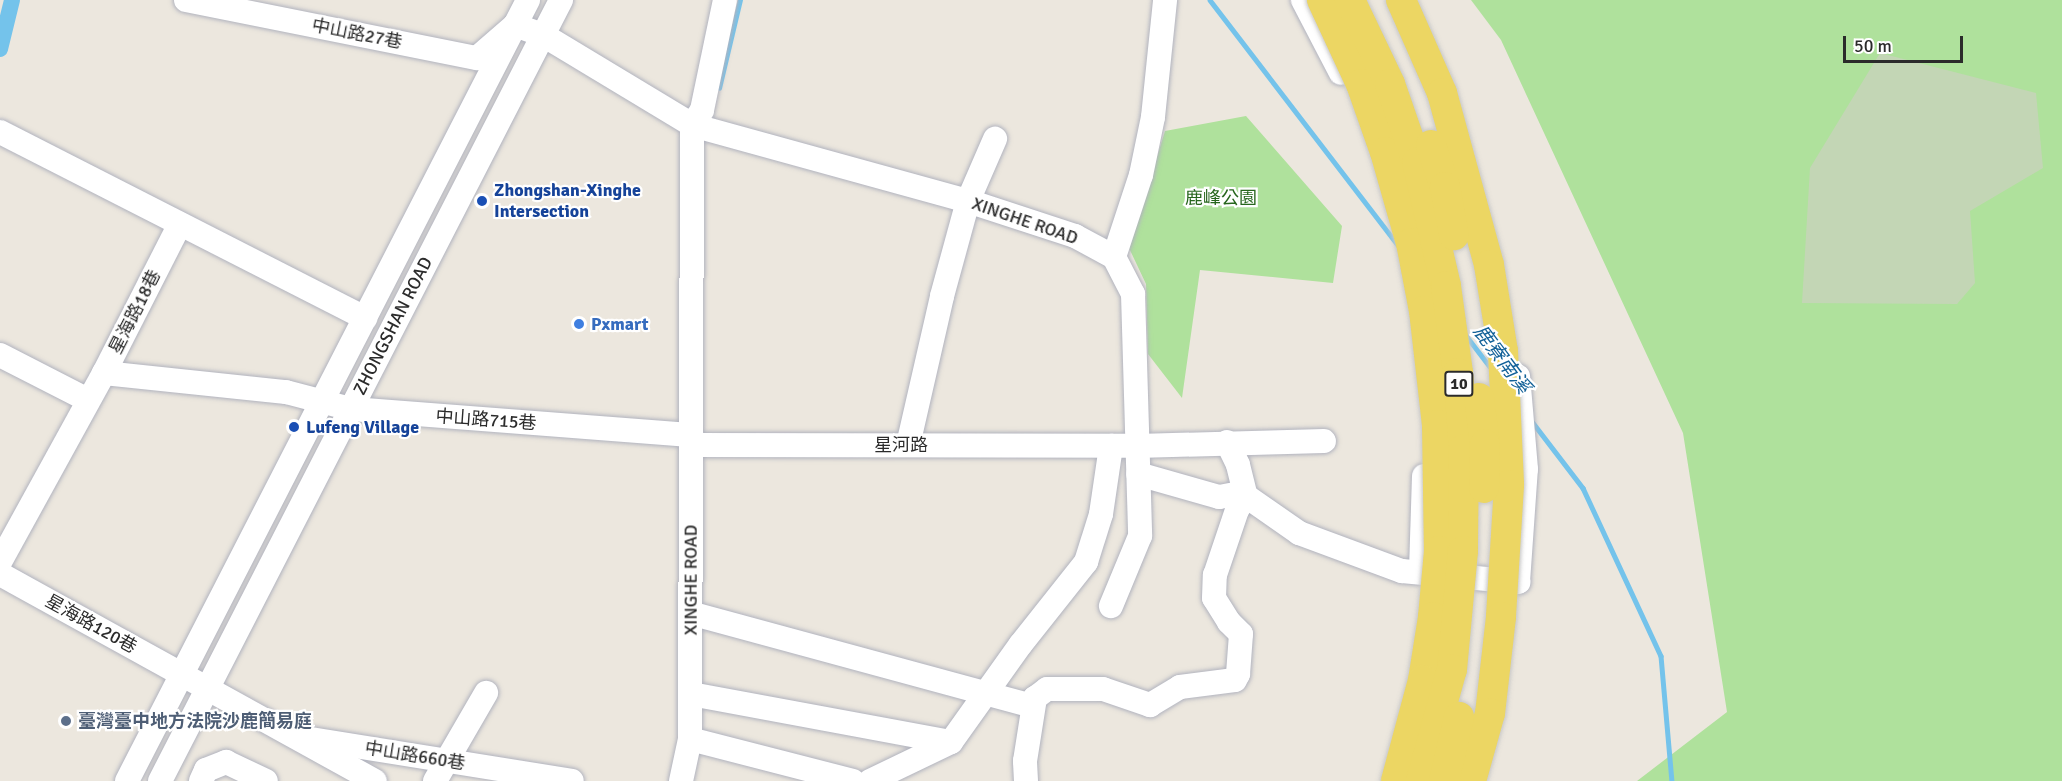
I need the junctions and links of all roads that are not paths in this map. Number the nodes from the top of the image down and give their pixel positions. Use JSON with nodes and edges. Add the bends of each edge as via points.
{"nodes":[{"id":1,"x":186,"y":0,"type":"edge"},
{"id":2,"x":528,"y":0,"type":"edge"},
{"id":3,"x":561,"y":0,"type":"edge"},
{"id":4,"x":725,"y":0,"type":"edge"},
{"id":5,"x":1165,"y":0,"type":"edge"},
{"id":6,"x":1303,"y":0,"type":"edge"},
{"id":7,"x":1322,"y":0,"type":"edge"},
{"id":8,"x":1350,"y":0,"type":"edge"},
{"id":9,"x":1372,"y":0,"type":"edge"},
{"id":10,"x":1401,"y":0,"type":"edge"},
{"id":11,"x":1412,"y":0,"type":"edge"},
{"id":12,"x":515,"y":25,"type":"junction"},
{"id":13,"x":543,"y":35,"type":"junction"},
{"id":14,"x":692,"y":125,"type":"junction"},
{"id":15,"x":0,"y":132,"type":"edge"},
{"id":16,"x":995,"y":139,"type":"dead end"},
{"id":17,"x":968,"y":201,"type":"junction"},
{"id":18,"x":180,"y":224,"type":"junction"},
{"id":19,"x":1114,"y":257,"type":"junction"},
{"id":20,"x":365,"y":318,"type":"junction"},
{"id":21,"x":0,"y":355,"type":"edge"},
{"id":22,"x":104,"y":373,"type":"junction"},
{"id":23,"x":88,"y":400,"type":"junction"},
{"id":24,"x":322,"y":402,"type":"junction"},
{"id":25,"x":351,"y":410,"type":"junction"},
{"id":26,"x":691,"y":440,"type":"junction"},
{"id":27,"x":1324,"y":441,"type":"dead end"},
{"id":28,"x":1227,"y":442,"type":"junction"},
{"id":29,"x":908,"y":445,"type":"junction"},
{"id":30,"x":1111,"y":446,"type":"junction"},
{"id":31,"x":1137,"y":446,"type":"junction"},
{"id":32,"x":1137,"y":474,"type":"junction"},
{"id":33,"x":1246,"y":496,"type":"junction"},
{"id":34,"x":0,"y":562,"type":"edge"},
{"id":35,"x":1421,"y":571,"type":"junction"},
{"id":36,"x":0,"y":574,"type":"edge"},
{"id":37,"x":1111,"y":606,"type":"dead end"},
{"id":38,"x":690,"y":613,"type":"junction"},
{"id":39,"x":182,"y":674,"type":"junction"},
{"id":40,"x":208,"y":688,"type":"junction"},
{"id":41,"x":986,"y":692,"type":"junction"},
{"id":42,"x":486,"y":693,"type":"dead end"},
{"id":43,"x":691,"y":694,"type":"junction"},
{"id":44,"x":1035,"y":698,"type":"junction"},
{"id":45,"x":294,"y":736,"type":"junction"},
{"id":46,"x":690,"y":739,"type":"junction"},
{"id":47,"x":951,"y":742,"type":"junction"},
{"id":48,"x":441,"y":771,"type":"edge"},
{"id":49,"x":128,"y":781,"type":"edge"},
{"id":50,"x":160,"y":781,"type":"edge"},
{"id":51,"x":201,"y":781,"type":"edge"},
{"id":52,"x":266,"y":781,"type":"edge"},
{"id":53,"x":375,"y":781,"type":"edge"},
{"id":54,"x":572,"y":781,"type":"edge"},
{"id":55,"x":681,"y":781,"type":"edge"},
{"id":56,"x":853,"y":781,"type":"edge"},
{"id":57,"x":870,"y":781,"type":"edge"},
{"id":58,"x":1026,"y":781,"type":"edge"},
{"id":59,"x":1396,"y":781,"type":"edge"},
{"id":60,"x":1421,"y":781,"type":"edge"},
{"id":61,"x":1444,"y":781,"type":"edge"},
{"id":62,"x":1471,"y":781,"type":"edge"}],
"edges":[{"from":1,"to":12,"type":"street","name":"中山路27巷","via":[[477,58]]},
{"from":2,"to":12,"type":"street","name":"ZHONGSHAN ROAD"},
{"from":3,"to":13,"type":"street","name":"ZHONGSHAN ROAD"},
{"from":4,"to":14,"type":"street","via":[[702,110]]},
{"from":5,"to":19,"type":"street","via":[[1153,117],[1141,175]]},
{"from":6,"to":35,"type":"street","via":[[1342,75],[1408,274],[1421,378]]},
{"from":7,"to":59,"type":"main road","bridge":true,"via":[[1361,84],[1411,243],[1424,311],[1437,425],[1439,550],[1433,617],[1423,680]]},
{"from":8,"to":60,"type":"main road","number":"10","bridge":true,"via":[[1390,84],[1417,162],[1446,286],[1458,373],[1464,449],[1463,551],[1452,669]]},
{"from":9,"to":61,"type":"main road","number":"10","bridge":true,"via":[[1410,80],[1445,187],[1466,296],[1485,444],[1474,648]]},
{"from":10,"to":62,"type":"main road","bridge":true,"via":[[1442,93],[1489,266],[1503,351],[1509,485],[1501,617],[1490,713]]},
{"from":11,"to":35,"type":"street","via":[[1441,56],[1486,214],[1515,335],[1526,469],[1518,582]]},
{"from":12,"to":13,"type":"street","name":"XINGHE ROAD"},
{"from":12,"to":20,"type":"street","name":"ZHONGSHAN ROAD"},
{"from":13,"to":14,"type":"street","name":"XINGHE ROAD"},
{"from":13,"to":25,"type":"street","name":"ZHONGSHAN ROAD"},
{"from":14,"to":17,"type":"street","name":"XINGHE ROAD"},
{"from":14,"to":26,"type":"street","name":"XINGHE ROAD"},
{"from":15,"to":18,"type":"street"},
{"from":16,"to":17,"type":"street"},
{"from":17,"to":19,"type":"street","name":"XINGHE ROAD","via":[[1075,236]]},
{"from":17,"to":29,"type":"street"},
{"from":18,"to":20,"type":"street"},
{"from":18,"to":22,"type":"street","name":"星海路18巷"},
{"from":19,"to":31,"type":"street","via":[[1133,294]]},
{"from":20,"to":24,"type":"street","name":"ZHONGSHAN ROAD"},
{"from":21,"to":23,"type":"street"},
{"from":22,"to":23,"type":"street","name":"星海路18巷"},
{"from":22,"to":24,"type":"street","name":"中山路715巷","via":[[286,392]]},
{"from":23,"to":34,"type":"street","name":"星海路18巷"},
{"from":24,"to":25,"type":"street","name":"中山路715巷"},
{"from":24,"to":39,"type":"street","name":"ZHONGSHAN ROAD"},
{"from":25,"to":26,"type":"street","name":"中山路715巷"},
{"from":25,"to":40,"type":"street","name":"ZHONGSHAN ROAD"},
{"from":26,"to":29,"type":"street","name":"星河路"},
{"from":26,"to":38,"type":"street","name":"XINGHE ROAD"},
{"from":27,"to":28,"type":"street","name":"星河路"},
{"from":28,"to":31,"type":"street","name":"星河路"},
{"from":28,"to":33,"type":"street"},
{"from":29,"to":30,"type":"street","name":"星河路"},
{"from":30,"to":31,"type":"street","name":"星河路"},
{"from":30,"to":41,"type":"street","via":[[1101,514],[1086,562]]},
{"from":31,"to":32,"type":"street"},
{"from":32,"to":33,"type":"street","via":[[1220,497]]},
{"from":32,"to":37,"type":"street","via":[[1140,536]]},
{"from":33,"to":35,"type":"street","via":[[1299,532],[1402,571]]},
{"from":33,"to":44,"type":"street","via":[[1215,575],[1214,598],[1241,634],[1238,674],[1234,680],[1180,687],[1150,705],[1103,689],[1047,689]]},
{"from":36,"to":39,"type":"street","name":"星海路120巷"},
{"from":38,"to":41,"type":"street"},
{"from":38,"to":43,"type":"street","name":"XINGHE ROAD"},
{"from":39,"to":40,"type":"street","name":"中山路660巷"},
{"from":39,"to":49,"type":"street","name":"ZHONGSHAN ROAD"},
{"from":40,"to":45,"type":"street","name":"中山路660巷"},
{"from":40,"to":50,"type":"street","name":"ZHONGSHAN ROAD"},
{"from":41,"to":44,"type":"street","via":[[1029,705]]},
{"from":41,"to":47,"type":"street"},
{"from":42,"to":48,"type":"street"},
{"from":43,"to":46,"type":"street","name":"XINGHE ROAD"},
{"from":43,"to":47,"type":"street"},
{"from":44,"to":58,"type":"street","via":[[1025,760]]},
{"from":45,"to":48,"type":"street","name":"中山路660巷"},
{"from":45,"to":53,"type":"street","name":"中山路660巷"},
{"from":46,"to":55,"type":"street","name":"XINGHE ROAD"},
{"from":46,"to":56,"type":"street"},
{"from":47,"to":57,"type":"street"},
{"from":48,"to":54,"type":"street","name":"中山路660巷"},
{"from":51,"to":52,"type":"street","via":[[206,770],[226,762]]}]}
